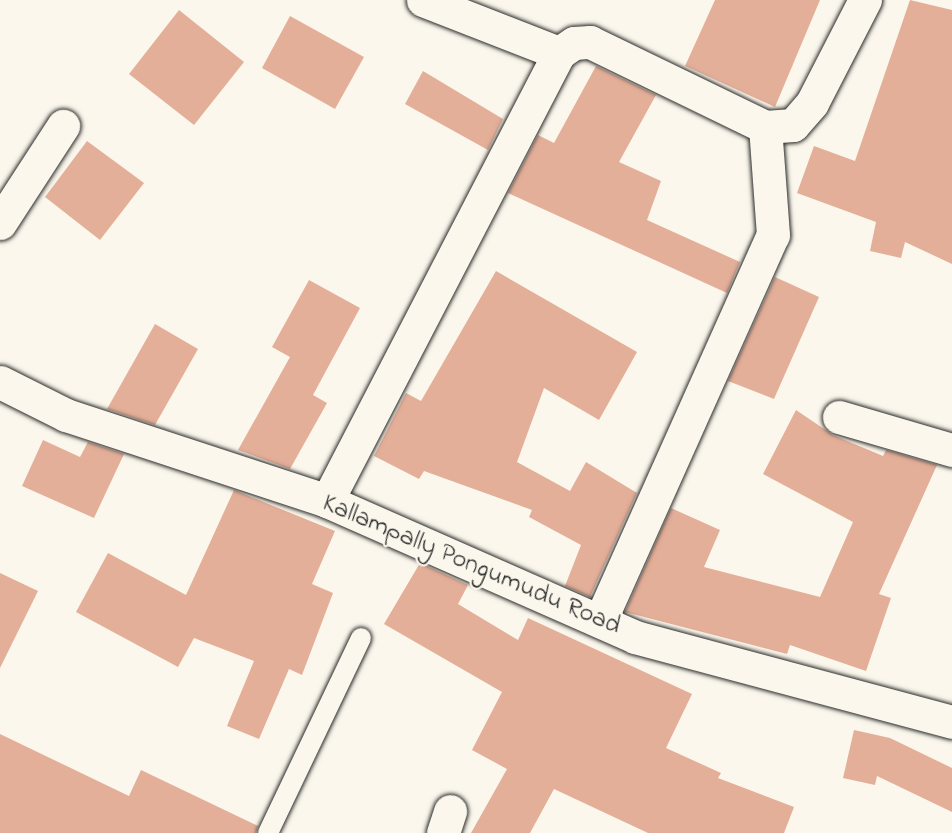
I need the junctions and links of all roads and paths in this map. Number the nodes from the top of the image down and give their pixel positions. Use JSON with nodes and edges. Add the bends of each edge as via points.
{"nodes":[{"id":1,"x":423,"y":0,"type":"edge"},
{"id":2,"x":866,"y":0,"type":"edge"},
{"id":3,"x":559,"y":53,"type":"junction"},
{"id":4,"x":63,"y":126,"type":"dead end"},
{"id":5,"x":765,"y":127,"type":"junction"},
{"id":6,"x":0,"y":223,"type":"edge"},
{"id":7,"x":0,"y":382,"type":"edge"},
{"id":8,"x":839,"y":417,"type":"dead end"},
{"id":9,"x":952,"y":450,"type":"edge"},
{"id":10,"x":327,"y":501,"type":"junction"},
{"id":11,"x":600,"y":621,"type":"junction"},
{"id":12,"x":361,"y":638,"type":"dead end"},
{"id":13,"x":952,"y":722,"type":"edge"},
{"id":14,"x":268,"y":833,"type":"edge"}],
"edges":[{"from":1,"to":3,"type":"street"},
{"from":2,"to":5,"type":"street","via":[[812,104],[793,125]]},
{"from":3,"to":5,"type":"street","via":[[574,43],[590,42]]},
{"from":3,"to":10,"type":"street"},
{"from":4,"to":6,"type":"street"},
{"from":5,"to":11,"type":"street","via":[[773,235]]},
{"from":7,"to":10,"type":"street","name":"Kallampally Pongumudu Road","via":[[66,416]]},
{"from":8,"to":9,"type":"street"},
{"from":10,"to":11,"type":"street","name":"Kallampally Pongumudu Road"},
{"from":11,"to":13,"type":"street","name":"Kallampally Pongumudu Road","via":[[635,637]]},
{"from":12,"to":14,"type":"lane"}]}
